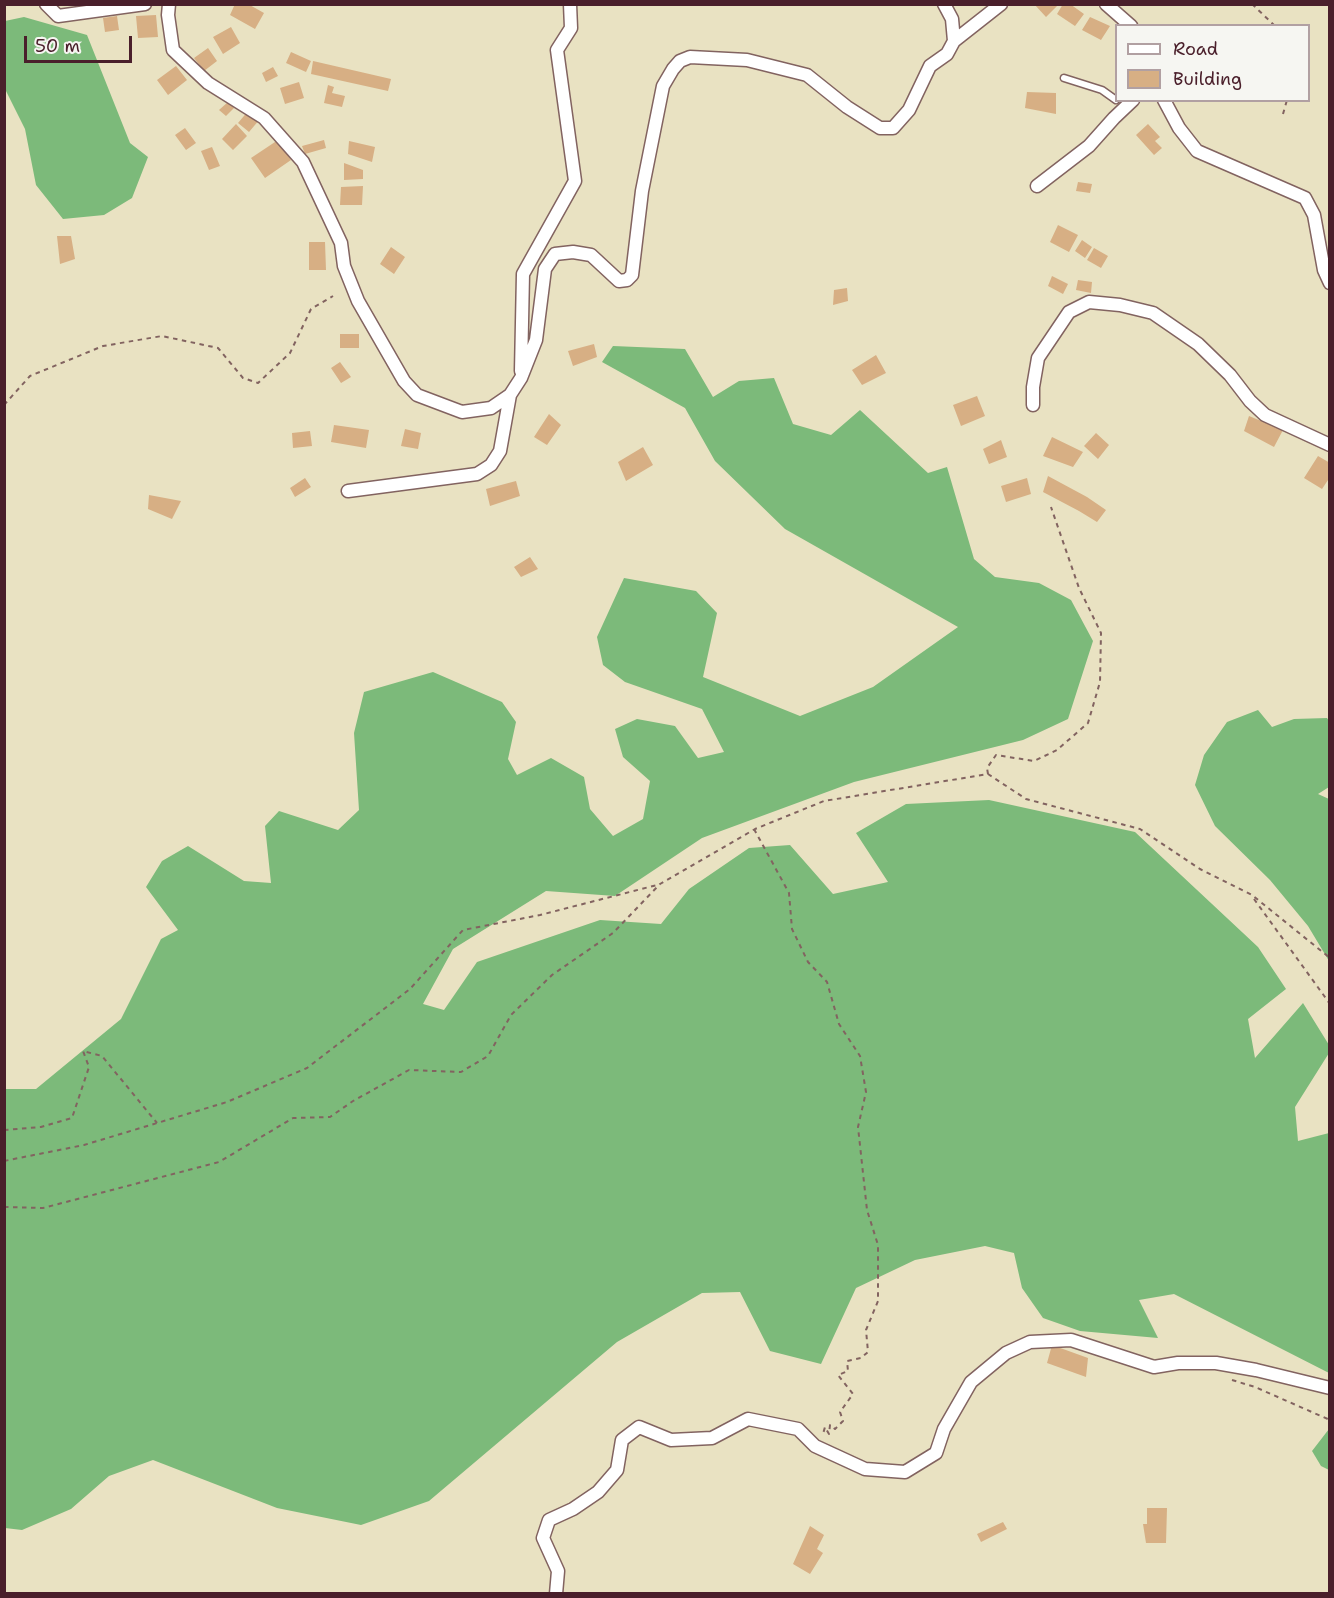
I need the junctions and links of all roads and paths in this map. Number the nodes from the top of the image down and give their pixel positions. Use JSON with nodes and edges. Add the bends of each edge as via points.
{"nodes":[{"id":1,"x":46,"y":4,"type":"edge"},
{"id":2,"x":146,"y":4,"type":"edge"},
{"id":3,"x":169,"y":4,"type":"edge"},
{"id":4,"x":570,"y":4,"type":"edge"},
{"id":5,"x":944,"y":4,"type":"edge"},
{"id":6,"x":1001,"y":4,"type":"edge"},
{"id":7,"x":1106,"y":4,"type":"edge"},
{"id":8,"x":1252,"y":4,"type":"edge"},
{"id":9,"x":1129,"y":24,"type":"edge"},
{"id":10,"x":1273,"y":24,"type":"edge"},
{"id":11,"x":954,"y":41,"type":"junction"},
{"id":12,"x":1064,"y":78,"type":"dead end"},
{"id":13,"x":1115,"y":101,"type":"edge"},
{"id":14,"x":1165,"y":102,"type":"edge"},
{"id":15,"x":1286,"y":102,"type":"edge"},
{"id":16,"x":1119,"y":104,"type":"edge"},
{"id":17,"x":1283,"y":114,"type":"dead end"},
{"id":18,"x":1037,"y":186,"type":"dead end"},
{"id":19,"x":1329,"y":283,"type":"edge"},
{"id":20,"x":333,"y":296,"type":"dead end"},
{"id":21,"x":521,"y":378,"type":"junction"},
{"id":22,"x":510,"y":395,"type":"junction"},
{"id":23,"x":4,"y":405,"type":"edge"},
{"id":24,"x":1032,"y":405,"type":"dead end"},
{"id":25,"x":1329,"y":446,"type":"edge"},
{"id":26,"x":348,"y":491,"type":"dead end"},
{"id":27,"x":1051,"y":507,"type":"dead end"},
{"id":28,"x":988,"y":774,"type":"junction"},
{"id":29,"x":754,"y":829,"type":"junction"},
{"id":30,"x":660,"y":884,"type":"junction"},
{"id":31,"x":1252,"y":895,"type":"junction"},
{"id":32,"x":1329,"y":958,"type":"edge"},
{"id":33,"x":1329,"y":1004,"type":"edge"},
{"id":34,"x":157,"y":1123,"type":"junction"},
{"id":35,"x":4,"y":1130,"type":"edge"},
{"id":36,"x":4,"y":1161,"type":"edge"},
{"id":37,"x":4,"y":1207,"type":"edge"},
{"id":38,"x":1219,"y":1364,"type":"junction"},
{"id":39,"x":1329,"y":1388,"type":"edge"},
{"id":40,"x":1329,"y":1420,"type":"edge"},
{"id":41,"x":809,"y":1440,"type":"junction"},
{"id":42,"x":556,"y":1593,"type":"edge"}],
"edges":[{"from":1,"to":2,"type":"street","via":[[58,16]]},
{"from":3,"to":22,"type":"street","via":[[173,50],[208,83],[264,118],[303,162],[341,243],[358,301],[404,381],[417,395],[462,412],[491,408]]},
{"from":4,"to":21,"type":"street","via":[[571,28],[557,50],[574,181],[523,274]]},
{"from":5,"to":11,"type":"street","via":[[952,19]]},
{"from":6,"to":11,"type":"street"},
{"from":7,"to":9,"type":"street"},
{"from":8,"to":10,"type":"path"},
{"from":11,"to":21,"type":"street","via":[[947,54],[930,66],[909,110],[893,128],[880,128],[807,75],[747,60],[690,57],[680,61],[663,86],[642,191],[632,274],[627,280],[619,280],[591,255],[555,254],[545,269],[536,340]]},
{"from":12,"to":13,"type":"lane","via":[[1102,90]]},
{"from":14,"to":19,"type":"street","via":[[1179,129],[1197,151],[1305,198],[1314,215]]},
{"from":15,"to":17,"type":"path"},
{"from":16,"to":18,"type":"street","via":[[1089,146]]},
{"from":20,"to":23,"type":"path","via":[[310,309],[290,353],[258,382],[243,378],[218,348],[162,336],[103,346],[30,376]]},
{"from":21,"to":22,"type":"street"},
{"from":22,"to":26,"type":"street","via":[[500,451],[491,465],[477,474]]},
{"from":24,"to":25,"type":"street","via":[[1038,358],[1069,312],[1089,302],[1120,305],[1153,314],[1198,344],[1265,415]]},
{"from":27,"to":28,"type":"path","via":[[1079,588],[1101,633],[1100,682],[1088,723],[1057,750],[1034,761],[996,755],[987,768]]},
{"from":28,"to":29,"type":"path","via":[[824,801]]},
{"from":28,"to":31,"type":"path","via":[[1026,799],[1140,829],[1200,869]]},
{"from":29,"to":30,"type":"path"},
{"from":29,"to":41,"type":"path","via":[[789,893],[792,929],[808,962],[827,982],[838,1024],[860,1056],[866,1092],[858,1127],[867,1210],[878,1245],[878,1302],[866,1330],[868,1352],[847,1361],[848,1371],[838,1375],[853,1394],[840,1412],[843,1421],[835,1429],[830,1425],[829,1434],[825,1427],[823,1438],[814,1429]]},
{"from":30,"to":34,"type":"path","via":[[463,930],[410,989],[307,1068],[227,1102]]},
{"from":30,"to":37,"type":"path","via":[[613,933],[552,975],[511,1015],[488,1056],[461,1072],[409,1070],[330,1117],[293,1118],[219,1162],[43,1208]]},
{"from":31,"to":32,"type":"path"},
{"from":31,"to":33,"type":"path"},
{"from":34,"to":35,"type":"path","via":[[102,1056],[83,1051],[89,1067],[72,1118],[41,1127]]},
{"from":34,"to":36,"type":"path","via":[[84,1145]]},
{"from":38,"to":39,"type":"street"},
{"from":38,"to":40,"type":"path","via":[[1233,1381]]},
{"from":38,"to":41,"type":"street","via":[[1154,1366],[1071,1340],[1030,1342],[1006,1353],[971,1382],[944,1429],[936,1453],[905,1472],[865,1469]]},
{"from":41,"to":42,"type":"street","via":[[798,1429],[748,1419],[712,1438],[671,1440],[639,1427],[622,1440],[617,1470],[598,1492],[549,1520],[543,1538],[558,1571]]}]}
